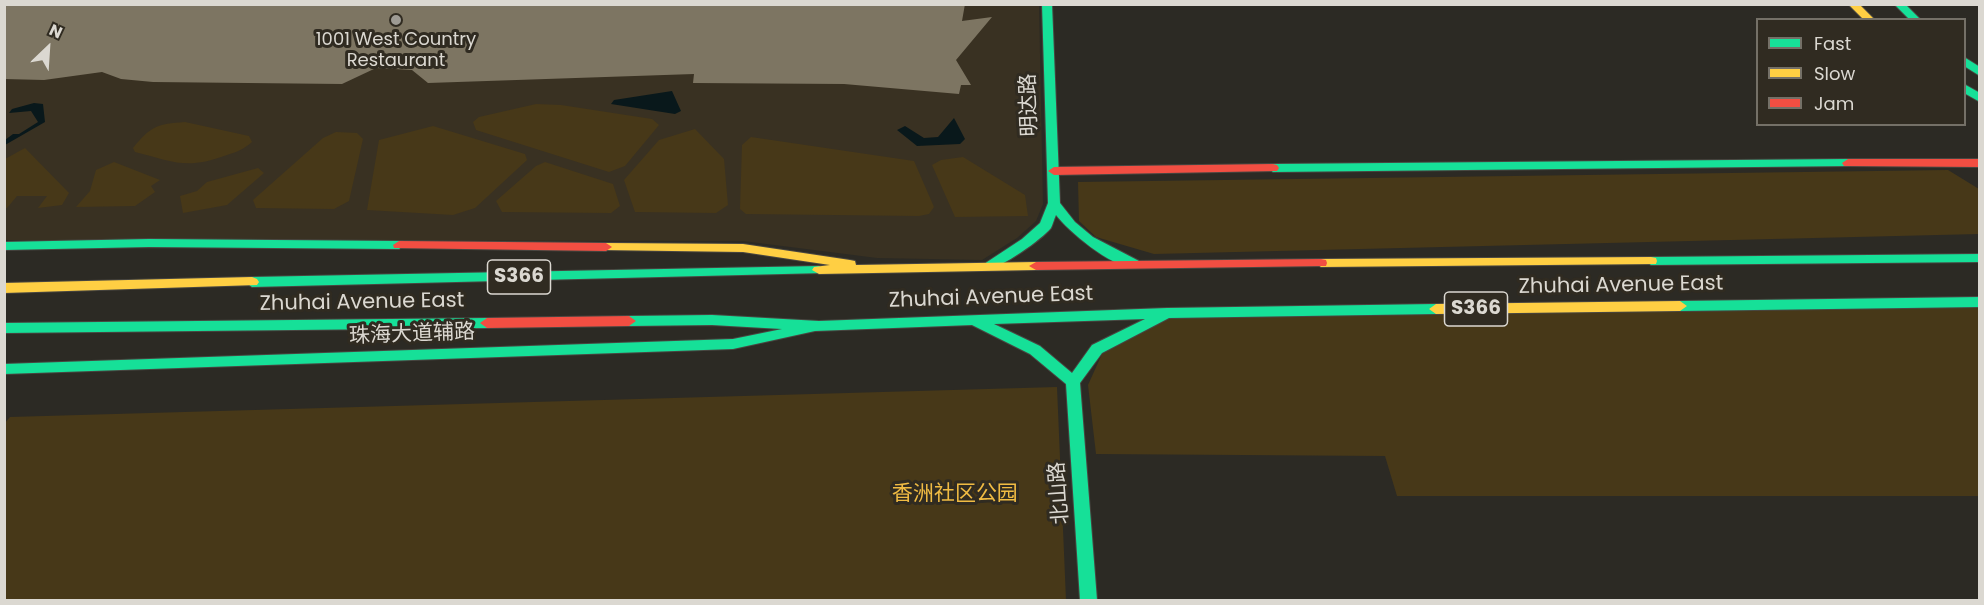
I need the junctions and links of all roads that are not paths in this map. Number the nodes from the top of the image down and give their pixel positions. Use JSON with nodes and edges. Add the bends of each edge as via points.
{"nodes":[{"id":1,"x":1047,"y":4,"type":"edge"},
{"id":2,"x":1852,"y":4,"type":"edge"},
{"id":3,"x":1868,"y":4,"type":"edge"},
{"id":4,"x":1884,"y":4,"type":"edge"},
{"id":5,"x":1899,"y":4,"type":"edge"},
{"id":6,"x":1868,"y":18,"type":"edge"},
{"id":7,"x":1884,"y":18,"type":"edge"},
{"id":8,"x":1900,"y":18,"type":"edge"},
{"id":9,"x":1914,"y":18,"type":"edge"},
{"id":10,"x":1966,"y":61,"type":"edge"},
{"id":11,"x":1980,"y":73,"type":"edge"},
{"id":12,"x":1966,"y":74,"type":"edge"},
{"id":13,"x":1980,"y":85,"type":"edge"},
{"id":14,"x":1966,"y":88,"type":"edge"},
{"id":15,"x":1980,"y":99,"type":"edge"},
{"id":16,"x":1966,"y":100,"type":"edge"},
{"id":17,"x":1980,"y":111,"type":"edge"},
{"id":18,"x":1980,"y":164,"type":"edge"},
{"id":19,"x":1054,"y":171,"type":"junction"},
{"id":20,"x":1054,"y":203,"type":"junction"},
{"id":21,"x":4,"y":246,"type":"edge"},
{"id":22,"x":1980,"y":258,"type":"edge"},
{"id":23,"x":1134,"y":264,"type":"junction"},
{"id":24,"x":988,"y":266,"type":"junction"},
{"id":25,"x":876,"y":268,"type":"junction"},
{"id":26,"x":4,"y":288,"type":"edge"},
{"id":27,"x":1980,"y":302,"type":"edge"},
{"id":28,"x":1167,"y":314,"type":"junction"},
{"id":29,"x":973,"y":320,"type":"junction"},
{"id":30,"x":819,"y":326,"type":"junction"},
{"id":31,"x":4,"y":328,"type":"edge"},
{"id":32,"x":4,"y":369,"type":"edge"},
{"id":33,"x":1073,"y":382,"type":"junction"},
{"id":34,"x":1089,"y":600,"type":"edge"}],
"edges":[{"from":1,"to":19,"type":"main road","name":"明达路"},
{"from":2,"to":6,"type":"main road"},
{"from":3,"to":7,"type":"main road"},
{"from":4,"to":8,"type":"main road"},
{"from":5,"to":9,"type":"main road"},
{"from":10,"to":11,"type":"main road"},
{"from":12,"to":13,"type":"main road"},
{"from":14,"to":15,"type":"main road"},
{"from":16,"to":17,"type":"main road"},
{"from":18,"to":19,"type":"main road","via":[[1562,164]]},
{"from":19,"to":20,"type":"main road","name":"明达路"},
{"from":20,"to":23,"type":"main road","via":[[1069,227],[1092,245]]},
{"from":20,"to":24,"type":"main road","name":"明达路","via":[[1046,225]]},
{"from":21,"to":25,"type":"main road","via":[[149,243],[743,248]]},
{"from":22,"to":23,"type":"main road","name":"Zhuhai Avenue East","number":"S366"},
{"from":23,"to":24,"type":"main road","name":"Zhuhai Avenue East","number":"S366"},
{"from":24,"to":25,"type":"main road","name":"Zhuhai Avenue East","number":"S366"},
{"from":25,"to":26,"type":"main road","name":"Zhuhai Avenue East","number":"S366"},
{"from":27,"to":28,"type":"main road","name":"Zhuhai Avenue East","number":"S366"},
{"from":28,"to":29,"type":"main road","name":"Zhuhai Avenue East","number":"S366"},
{"from":28,"to":33,"type":"main road","via":[[1097,349]]},
{"from":29,"to":30,"type":"main road","name":"Zhuhai Avenue East","number":"S366"},
{"from":29,"to":33,"type":"main road","via":[[1035,350]]},
{"from":30,"to":31,"type":"main road","name":"Zhuhai Avenue East","number":"S366","via":[[712,320]]},
{"from":30,"to":32,"type":"main road","name":"珠海大道辅路","via":[[733,344]]},
{"from":33,"to":34,"type":"main road","name":"北山路"}]}
